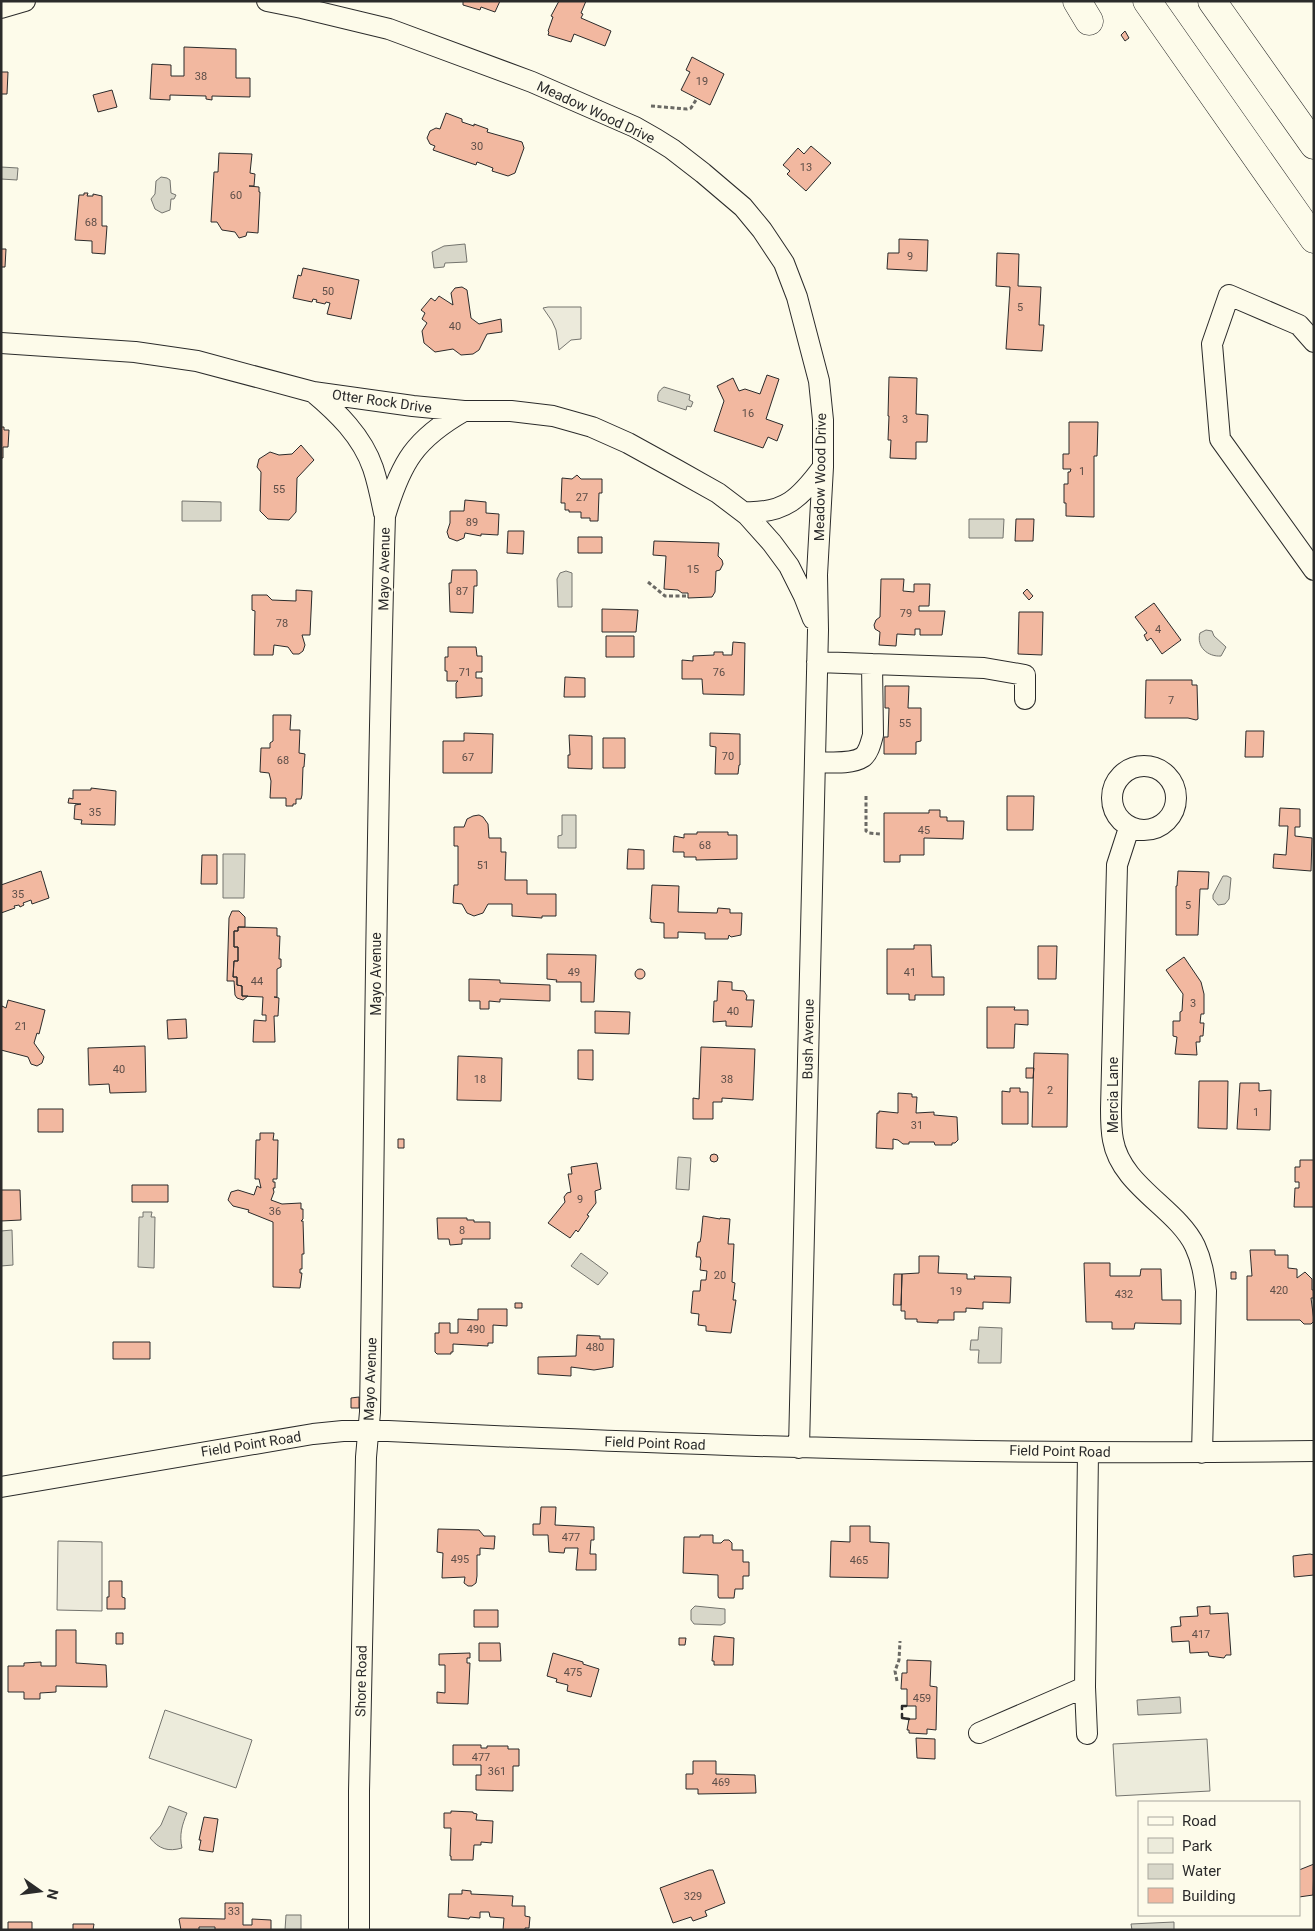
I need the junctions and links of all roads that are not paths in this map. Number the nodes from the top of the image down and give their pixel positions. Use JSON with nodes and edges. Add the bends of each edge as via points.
{"nodes":[{"id":1,"x":25,"y":1,"type":"edge"},
{"id":2,"x":267,"y":1,"type":"edge"},
{"id":3,"x":1147,"y":1,"type":"edge"},
{"id":4,"x":1212,"y":1,"type":"edge"},
{"id":5,"x":1,"y":8,"type":"edge"},
{"id":6,"x":1314,"y":146,"type":"edge"},
{"id":7,"x":1314,"y":239,"type":"edge"},
{"id":8,"x":1314,"y":342,"type":"edge"},
{"id":9,"x":1,"y":343,"type":"edge"},
{"id":10,"x":313,"y":392,"type":"junction"},
{"id":11,"x":464,"y":411,"type":"junction"},
{"id":12,"x":823,"y":467,"type":"junction"},
{"id":13,"x":744,"y":512,"type":"junction"},
{"id":14,"x":385,"y":516,"type":"junction"},
{"id":15,"x":1314,"y":570,"type":"edge"},
{"id":16,"x":818,"y":630,"type":"junction"},
{"id":17,"x":817,"y":662,"type":"junction"},
{"id":18,"x":872,"y":664,"type":"junction"},
{"id":19,"x":1025,"y":699,"type":"dead end"},
{"id":20,"x":815,"y":762,"type":"junction"},
{"id":21,"x":1129,"y":828,"type":"dead end"},
{"id":22,"x":368,"y":1432,"type":"junction"},
{"id":23,"x":799,"y":1448,"type":"junction"},
{"id":24,"x":1314,"y":1451,"type":"edge"},
{"id":25,"x":1088,"y":1452,"type":"junction"},
{"id":26,"x":1202,"y":1453,"type":"junction"},
{"id":27,"x":1,"y":1487,"type":"edge"},
{"id":28,"x":1085,"y":1687,"type":"junction"},
{"id":29,"x":979,"y":1733,"type":"dead end"},
{"id":30,"x":1087,"y":1734,"type":"dead end"},
{"id":31,"x":359,"y":1930,"type":"edge"}],
"edges":[{"from":1,"to":5,"type":"street"},
{"from":2,"to":12,"type":"street","name":"Meadow Wood Drive","via":[[389,29],[532,82],[635,127],[672,149],[703,173],[743,207],[762,230],[784,263],[798,297],[819,381]]},
{"from":3,"to":7,"type":"highway"},
{"from":4,"to":6,"type":"highway"},
{"from":8,"to":15,"type":"street","via":[[1299,325],[1229,294],[1212,344],[1220,439]]},
{"from":9,"to":10,"type":"street","name":"Otter Rock Drive","via":[[135,352],[197,361]]},
{"from":10,"to":11,"type":"street","name":"Otter Rock Drive"},
{"from":10,"to":14,"type":"street","name":"Mayo Avenue","via":[[350,427],[361,444],[372,466]]},
{"from":11,"to":13,"type":"street","name":"Otter Rock Drive","via":[[511,410],[553,416],[592,427],[628,443]]},
{"from":11,"to":14,"type":"street","name":"Mayo Avenue","via":[[440,424],[412,453],[391,494]]},
{"from":12,"to":13,"type":"street","via":[[807,490],[782,507]]},
{"from":12,"to":16,"type":"street","name":"Meadow Wood Drive","via":[[816,575]]},
{"from":13,"to":16,"type":"street","name":"Otter Rock Drive","via":[[789,566]]},
{"from":14,"to":22,"type":"street","name":"Mayo Avenue"},
{"from":16,"to":17,"type":"street","name":"Bush Avenue"},
{"from":17,"to":18,"type":"street"},
{"from":17,"to":20,"type":"street","name":"Bush Avenue"},
{"from":18,"to":19,"type":"street","via":[[984,668],[1025,675]]},
{"from":18,"to":20,"type":"street","via":[[873,735],[870,746],[863,756],[850,760]]},
{"from":20,"to":23,"type":"street","name":"Bush Avenue"},
{"from":21,"to":26,"type":"street","name":"Mercia Lane","via":[[1117,865],[1113,1141],[1123,1164],[1136,1182],[1178,1223],[1194,1244],[1203,1267],[1206,1291]]},
{"from":22,"to":23,"type":"street","name":"Field Point Road"},
{"from":22,"to":27,"type":"street","name":"Field Point Road","via":[[313,1434]]},
{"from":22,"to":31,"type":"street","name":"Shore Road","via":[[359,1791]]},
{"from":23,"to":25,"type":"street","name":"Field Point Road"},
{"from":24,"to":26,"type":"street","name":"Field Point Road"},
{"from":25,"to":26,"type":"street","name":"Field Point Road"},
{"from":25,"to":28,"type":"street"},
{"from":28,"to":29,"type":"street"},
{"from":28,"to":30,"type":"street"}]}
